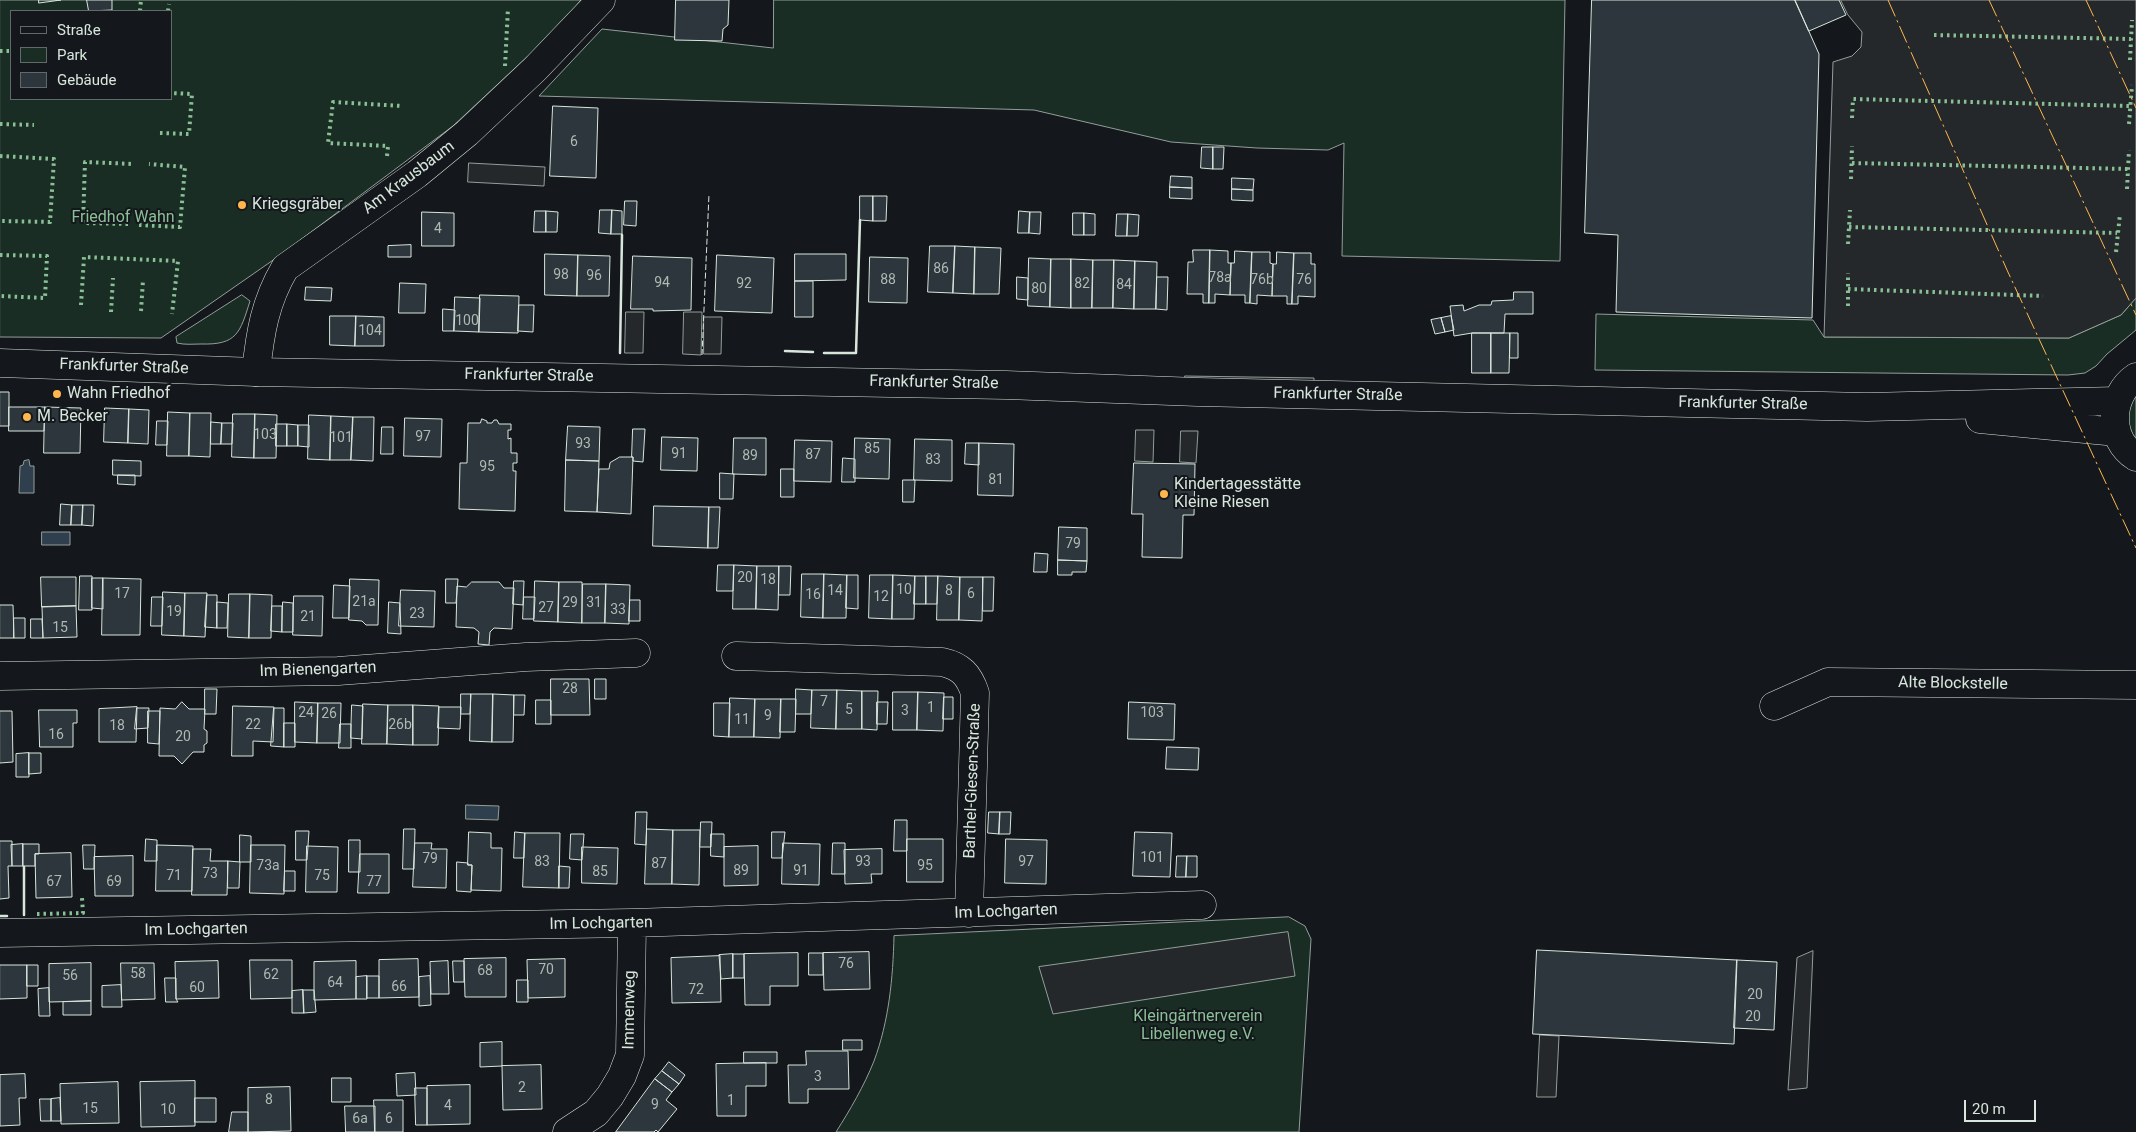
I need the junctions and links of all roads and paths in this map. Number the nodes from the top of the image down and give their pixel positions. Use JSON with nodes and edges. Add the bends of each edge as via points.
{"nodes":[{"id":1,"x":601,"y":0,"type":"edge"},
{"id":2,"x":0,"y":362,"type":"edge"},
{"id":3,"x":256,"y":372,"type":"junction"},
{"id":4,"x":2136,"y":377,"type":"edge"},
{"id":5,"x":2117,"y":401,"type":"junction"},
{"id":6,"x":1867,"y":407,"type":"junction"},
{"id":7,"x":2117,"y":432,"type":"junction"},
{"id":8,"x":2136,"y":457,"type":"edge"},
{"id":9,"x":636,"y":653,"type":"dead end"},
{"id":10,"x":736,"y":656,"type":"dead end"},
{"id":11,"x":0,"y":676,"type":"edge"},
{"id":12,"x":2136,"y":685,"type":"edge"},
{"id":13,"x":1774,"y":706,"type":"dead end"},
{"id":14,"x":1202,"y":905,"type":"dead end"},
{"id":15,"x":969,"y":913,"type":"junction"},
{"id":16,"x":632,"y":924,"type":"junction"},
{"id":17,"x":0,"y":933,"type":"edge"},
{"id":18,"x":567,"y":1132,"type":"edge"}],
"edges":[{"from":1,"to":3,"type":"street","name":"Am Krausbaum","via":[[467,133],[417,174],[285,268],[274,287],[261,327]]},
{"from":2,"to":3,"type":"street","name":"Frankfurter Straße"},
{"from":3,"to":6,"type":"street","name":"Frankfurter Straße","via":[[996,384],[1264,394]]},
{"from":4,"to":5,"type":"street","via":[[2122,390]]},
{"from":5,"to":6,"type":"street","name":"Frankfurter Straße"},
{"from":5,"to":7,"type":"street"},
{"from":6,"to":7,"type":"street","name":"Frankfurter Straße"},
{"from":7,"to":8,"type":"street"},
{"from":9,"to":11,"type":"street","name":"Im Bienengarten","via":[[526,657],[338,671]]},
{"from":10,"to":15,"type":"street","name":"Barthel-Giesen-Straße","via":[[942,662],[962,669],[975,693]]},
{"from":12,"to":13,"type":"street","name":"Alte Blockstelle","via":[[1828,682]]},
{"from":14,"to":15,"type":"street","name":"Im Lochgarten"},
{"from":15,"to":16,"type":"street","name":"Im Lochgarten"},
{"from":16,"to":17,"type":"street","name":"Im Lochgarten"},
{"from":16,"to":18,"type":"street","name":"Immenweg","via":[[630,1055],[610,1096],[596,1113]]}]}
